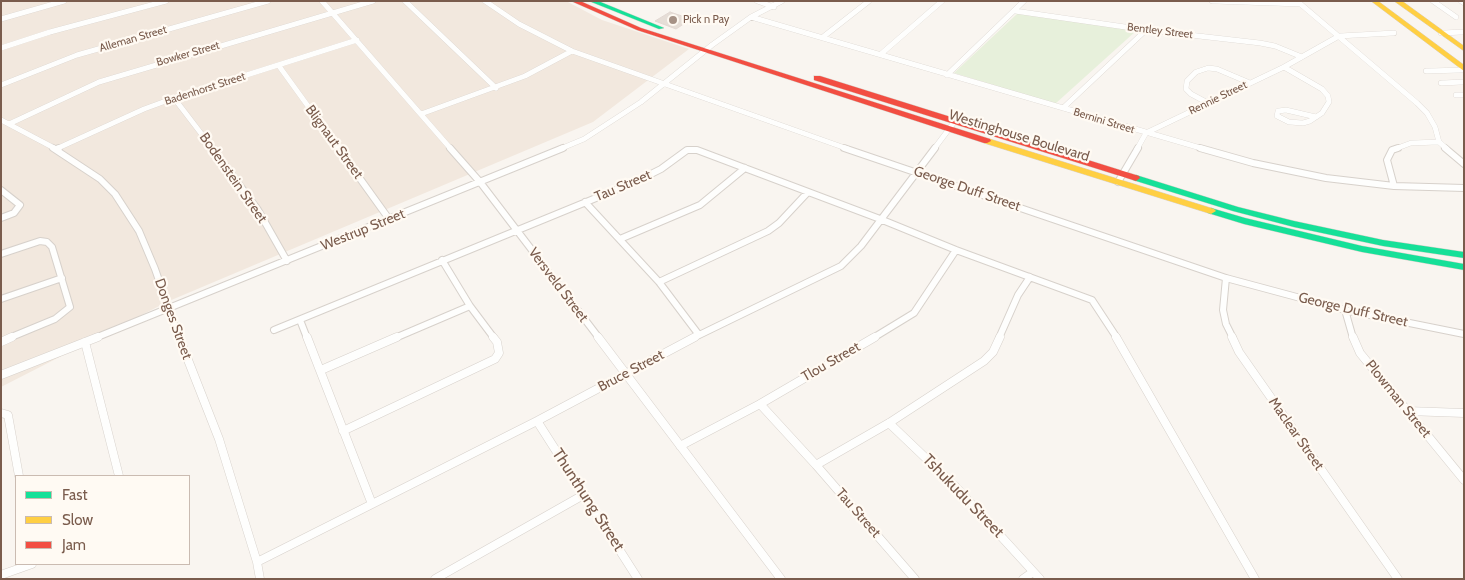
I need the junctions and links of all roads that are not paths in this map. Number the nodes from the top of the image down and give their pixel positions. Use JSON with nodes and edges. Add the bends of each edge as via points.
{"nodes":[{"id":1,"x":64,"y":1,"type":"edge"},
{"id":2,"x":166,"y":1,"type":"edge"},
{"id":3,"x":268,"y":1,"type":"edge"},
{"id":4,"x":322,"y":1,"type":"edge"},
{"id":5,"x":372,"y":1,"type":"edge"},
{"id":6,"x":405,"y":1,"type":"edge"},
{"id":7,"x":485,"y":1,"type":"edge"},
{"id":8,"x":574,"y":1,"type":"edge"},
{"id":9,"x":592,"y":1,"type":"edge"},
{"id":10,"x":757,"y":1,"type":"edge"},
{"id":11,"x":782,"y":1,"type":"edge"},
{"id":12,"x":869,"y":1,"type":"edge"},
{"id":13,"x":942,"y":1,"type":"edge"},
{"id":14,"x":1024,"y":1,"type":"edge"},
{"id":15,"x":1212,"y":1,"type":"edge"},
{"id":16,"x":1374,"y":1,"type":"edge"},
{"id":17,"x":1397,"y":1,"type":"edge"},
{"id":18,"x":1433,"y":1,"type":"edge"},
{"id":19,"x":1298,"y":2,"type":"edge"},
{"id":20,"x":774,"y":6,"type":"junction"},
{"id":21,"x":1015,"y":11,"type":"junction"},
{"id":22,"x":331,"y":13,"type":"junction"},
{"id":23,"x":751,"y":17,"type":"junction"},
{"id":24,"x":1456,"y":17,"type":"dead end"},
{"id":25,"x":1,"y":19,"type":"edge"},
{"id":26,"x":1146,"y":30,"type":"junction"},
{"id":27,"x":1464,"y":32,"type":"edge"},
{"id":28,"x":1394,"y":33,"type":"dead end"},
{"id":29,"x":1441,"y":33,"type":"junction"},
{"id":30,"x":1339,"y":36,"type":"junction"},
{"id":31,"x":823,"y":37,"type":"junction"},
{"id":32,"x":357,"y":40,"type":"junction"},
{"id":33,"x":1462,"y":46,"type":"edge"},
{"id":34,"x":709,"y":47,"type":"junction"},
{"id":35,"x":1,"y":48,"type":"edge"},
{"id":36,"x":572,"y":51,"type":"junction"},
{"id":37,"x":881,"y":54,"type":"junction"},
{"id":38,"x":1302,"y":57,"type":"junction"},
{"id":39,"x":279,"y":66,"type":"junction"},
{"id":40,"x":1284,"y":67,"type":"junction"},
{"id":41,"x":1464,"y":70,"type":"edge"},
{"id":42,"x":1426,"y":71,"type":"dead end"},
{"id":43,"x":947,"y":75,"type":"junction"},
{"id":44,"x":1464,"y":82,"type":"edge"},
{"id":45,"x":1250,"y":83,"type":"junction"},
{"id":46,"x":1441,"y":83,"type":"dead end"},
{"id":47,"x":662,"y":84,"type":"junction"},
{"id":48,"x":1,"y":85,"type":"edge"},
{"id":49,"x":496,"y":88,"type":"junction"},
{"id":50,"x":1456,"y":95,"type":"dead end"},
{"id":51,"x":1464,"y":95,"type":"edge"},
{"id":52,"x":174,"y":98,"type":"junction"},
{"id":53,"x":1208,"y":103,"type":"junction"},
{"id":54,"x":1062,"y":108,"type":"junction"},
{"id":55,"x":421,"y":114,"type":"junction"},
{"id":56,"x":1316,"y":117,"type":"junction"},
{"id":57,"x":1,"y":120,"type":"edge"},
{"id":58,"x":9,"y":124,"type":"junction"},
{"id":59,"x":952,"y":125,"type":"junction"},
{"id":60,"x":1146,"y":133,"type":"junction"},
{"id":61,"x":1439,"y":142,"type":"junction"},
{"id":62,"x":56,"y":149,"type":"junction"},
{"id":63,"x":1464,"y":164,"type":"edge"},
{"id":64,"x":745,"y":168,"type":"junction"},
{"id":65,"x":917,"y":172,"type":"junction"},
{"id":66,"x":1120,"y":177,"type":"junction"},
{"id":67,"x":480,"y":182,"type":"junction"},
{"id":68,"x":1394,"y":186,"type":"junction"},
{"id":69,"x":1464,"y":188,"type":"edge"},
{"id":70,"x":1,"y":190,"type":"edge"},
{"id":71,"x":808,"y":192,"type":"junction"},
{"id":72,"x":585,"y":202,"type":"junction"},
{"id":73,"x":1,"y":218,"type":"edge"},
{"id":74,"x":389,"y":219,"type":"junction"},
{"id":75,"x":880,"y":219,"type":"junction"},
{"id":76,"x":516,"y":229,"type":"junction"},
{"id":77,"x":620,"y":239,"type":"junction"},
{"id":78,"x":956,"y":250,"type":"junction"},
{"id":79,"x":1,"y":254,"type":"edge"},
{"id":80,"x":1464,"y":256,"type":"edge"},
{"id":81,"x":442,"y":260,"type":"junction"},
{"id":82,"x":287,"y":261,"type":"junction"},
{"id":83,"x":1464,"y":267,"type":"edge"},
{"id":84,"x":1030,"y":277,"type":"junction"},
{"id":85,"x":62,"y":278,"type":"junction"},
{"id":86,"x":1226,"y":278,"type":"junction"},
{"id":87,"x":659,"y":282,"type":"junction"},
{"id":88,"x":1,"y":299,"type":"edge"},
{"id":89,"x":470,"y":306,"type":"junction"},
{"id":90,"x":168,"y":310,"type":"junction"},
{"id":91,"x":1345,"y":310,"type":"junction"},
{"id":92,"x":300,"y":320,"type":"junction"},
{"id":93,"x":274,"y":330,"type":"dead end"},
{"id":94,"x":1464,"y":334,"type":"edge"},
{"id":95,"x":699,"y":335,"type":"junction"},
{"id":96,"x":1,"y":342,"type":"edge"},
{"id":97,"x":85,"y":342,"type":"junction"},
{"id":98,"x":321,"y":370,"type":"junction"},
{"id":99,"x":626,"y":374,"type":"junction"},
{"id":100,"x":1,"y":375,"type":"edge"},
{"id":101,"x":760,"y":404,"type":"junction"},
{"id":102,"x":1407,"y":411,"type":"junction"},
{"id":103,"x":1,"y":413,"type":"edge"},
{"id":104,"x":1464,"y":413,"type":"edge"},
{"id":105,"x":537,"y":421,"type":"junction"},
{"id":106,"x":889,"y":423,"type":"junction"},
{"id":107,"x":343,"y":431,"type":"junction"},
{"id":108,"x":680,"y":446,"type":"junction"},
{"id":109,"x":816,"y":465,"type":"junction"},
{"id":110,"x":19,"y":475,"type":"edge"},
{"id":111,"x":119,"y":475,"type":"edge"},
{"id":112,"x":1464,"y":480,"type":"edge"},
{"id":113,"x":585,"y":494,"type":"junction"},
{"id":114,"x":372,"y":504,"type":"junction"},
{"id":115,"x":257,"y":562,"type":"junction"},
{"id":116,"x":29,"y":565,"type":"edge"},
{"id":117,"x":1,"y":575,"type":"edge"},
{"id":118,"x":1036,"y":575,"type":"edge"},
{"id":119,"x":636,"y":578,"type":"edge"},
{"id":120,"x":260,"y":579,"type":"edge"},
{"id":121,"x":435,"y":579,"type":"edge"},
{"id":122,"x":781,"y":579,"type":"edge"},
{"id":123,"x":915,"y":579,"type":"edge"},
{"id":124,"x":1023,"y":579,"type":"edge"},
{"id":125,"x":1255,"y":579,"type":"edge"},
{"id":126,"x":1398,"y":579,"type":"edge"}],
"edges":[{"from":1,"to":25,"type":"street"},
{"from":2,"to":35,"type":"street"},
{"from":3,"to":48,"type":"street","name":"Alleman Street","via":[[77,55]]},
{"from":4,"to":22,"type":"street","name":"Versveld Street"},
{"from":5,"to":22,"type":"street","name":"Bowker Street"},
{"from":6,"to":49,"type":"street"},
{"from":7,"to":36,"type":"street","name":"George Duff Street","via":[[519,24]]},
{"from":8,"to":34,"type":"street","name":"Westinghouse Boulevard","via":[[622,22]]},
{"from":9,"to":34,"type":"street","name":"Westinghouse Boulevard"},
{"from":10,"to":20,"type":"street"},
{"from":11,"to":20,"type":"street","name":"Westrup Street"},
{"from":12,"to":31,"type":"street"},
{"from":13,"to":37,"type":"street"},
{"from":14,"to":21,"type":"street"},
{"from":15,"to":19,"type":"street"},
{"from":16,"to":41,"type":"street"},
{"from":17,"to":29,"type":"street"},
{"from":18,"to":24,"type":"street"},
{"from":19,"to":30,"type":"street"},
{"from":20,"to":23,"type":"street","name":"Westrup Street"},
{"from":21,"to":26,"type":"street","name":"Bentley Street"},
{"from":21,"to":43,"type":"street"},
{"from":22,"to":32,"type":"street","name":"Versveld Street"},
{"from":22,"to":58,"type":"street","name":"Bowker Street","via":[[126,72]]},
{"from":23,"to":31,"type":"street","name":"Bernini Street"},
{"from":23,"to":34,"type":"street","name":"Westrup Street"},
{"from":26,"to":38,"type":"street","name":"Bentley Street","via":[[1269,44]]},
{"from":26,"to":54,"type":"street"},
{"from":27,"to":29,"type":"street"},
{"from":28,"to":30,"type":"street"},
{"from":29,"to":33,"type":"street"},
{"from":30,"to":38,"type":"street","name":"Rennie Street"},
{"from":30,"to":61,"type":"street","via":[[1427,113]]},
{"from":31,"to":37,"type":"street","name":"Bernini Street"},
{"from":32,"to":39,"type":"street","name":"Badenhorst Street"},
{"from":32,"to":55,"type":"street","name":"Versveld Street"},
{"from":34,"to":47,"type":"street","name":"Westrup Street"},
{"from":34,"to":59,"type":"street","name":"Westinghouse Boulevard"},
{"from":36,"to":47,"type":"street","name":"George Duff Street"},
{"from":36,"to":49,"type":"street"},
{"from":37,"to":43,"type":"street","name":"Bernini Street"},
{"from":38,"to":40,"type":"street","name":"Rennie Street"},
{"from":39,"to":52,"type":"street","name":"Badenhorst Street"},
{"from":39,"to":74,"type":"street","name":"Blignaut Street"},
{"from":40,"to":45,"type":"street","name":"Rennie Street"},
{"from":40,"to":56,"type":"street","via":[[1315,84],[1328,96],[1327,107]]},
{"from":41,"to":42,"type":"street"},
{"from":43,"to":54,"type":"street","name":"Bernini Street"},
{"from":44,"to":46,"type":"street"},
{"from":45,"to":53,"type":"street","name":"Rennie Street"},
{"from":45,"to":53,"type":"street","via":[[1217,69],[1196,72],[1187,81],[1186,89]]},
{"from":47,"to":65,"type":"street","name":"George Duff Street"},
{"from":47,"to":67,"type":"street","name":"Westrup Street","via":[[641,102],[590,135]]},
{"from":49,"to":55,"type":"street"},
{"from":50,"to":51,"type":"street"},
{"from":52,"to":62,"type":"street","name":"Badenhorst Street"},
{"from":52,"to":82,"type":"street","name":"Bodenstein Street","via":[[258,210]]},
{"from":53,"to":60,"type":"street","name":"Rennie Street"},
{"from":54,"to":60,"type":"street","name":"Bernini Street"},
{"from":55,"to":67,"type":"street","name":"Versveld Street"},
{"from":56,"to":56,"type":"street","via":[[1303,123],[1293,123],[1276,114],[1286,110]]},
{"from":57,"to":58,"type":"street","name":"Donges Street"},
{"from":58,"to":62,"type":"street","name":"Donges Street"},
{"from":59,"to":65,"type":"street","name":"Bruce Street"},
{"from":59,"to":66,"type":"street","name":"Westinghouse Boulevard"},
{"from":60,"to":66,"type":"street"},
{"from":60,"to":68,"type":"street","name":"Bernini Street","via":[[1253,163],[1326,178]]},
{"from":61,"to":63,"type":"street"},
{"from":61,"to":68,"type":"street","via":[[1411,143],[1392,150],[1387,160]]},
{"from":62,"to":90,"type":"street","name":"Donges Street","via":[[100,178],[126,208],[155,269]]},
{"from":64,"to":71,"type":"street","name":"Tau Street"},
{"from":64,"to":72,"type":"street","name":"Tau Street","via":[[690,149],[651,175]]},
{"from":64,"to":77,"type":"street","via":[[700,205]]},
{"from":65,"to":75,"type":"street","name":"Bruce Street"},
{"from":65,"to":86,"type":"street","name":"George Duff Street"},
{"from":66,"to":80,"type":"street","name":"Westinghouse Boulevard","via":[[1294,224]]},
{"from":66,"to":83,"type":"street","name":"Westinghouse Boulevard","via":[[1244,221],[1306,238]]},
{"from":67,"to":74,"type":"street","name":"Westrup Street"},
{"from":67,"to":76,"type":"street","name":"Versveld Street"},
{"from":68,"to":69,"type":"street","name":"Bernini Street"},
{"from":70,"to":73,"type":"street","via":[[20,205]]},
{"from":71,"to":75,"type":"street","name":"Tau Street"},
{"from":71,"to":87,"type":"street","via":[[768,231]]},
{"from":72,"to":76,"type":"street","name":"Tau Street"},
{"from":72,"to":77,"type":"street"},
{"from":74,"to":82,"type":"street","name":"Westrup Street"},
{"from":75,"to":78,"type":"street","name":"Tau Street"},
{"from":75,"to":95,"type":"street","name":"Bruce Street","via":[[861,246],[841,266]]},
{"from":76,"to":81,"type":"street","name":"Tau Street"},
{"from":76,"to":99,"type":"street","name":"Versveld Street"},
{"from":77,"to":87,"type":"street"},
{"from":78,"to":84,"type":"street","name":"Tau Street"},
{"from":78,"to":101,"type":"street","name":"Tlou Street","via":[[914,313]]},
{"from":79,"to":85,"type":"street","via":[[45,241],[52,247]]},
{"from":81,"to":89,"type":"street"},
{"from":81,"to":92,"type":"street","name":"Tau Street"},
{"from":82,"to":90,"type":"street","name":"Westrup Street"},
{"from":84,"to":106,"type":"street","via":[[1018,295],[993,352]]},
{"from":84,"to":125,"type":"street","name":"Tau Street","via":[[1092,300],[1097,306]]},
{"from":85,"to":88,"type":"street"},
{"from":85,"to":96,"type":"street","via":[[70,307],[67,312]]},
{"from":86,"to":91,"type":"street","name":"George Duff Street"},
{"from":86,"to":126,"type":"street","name":"Maclear Street","via":[[1223,310],[1235,345]]},
{"from":87,"to":95,"type":"street"},
{"from":89,"to":98,"type":"street"},
{"from":89,"to":107,"type":"street","via":[[497,342],[499,353],[495,359]]},
{"from":90,"to":97,"type":"street","name":"Westrup Street"},
{"from":90,"to":115,"type":"street","name":"Donges Street","via":[[219,439]]},
{"from":91,"to":94,"type":"street","name":"George Duff Street"},
{"from":91,"to":102,"type":"street","name":"Plowman Street","via":[[1360,353]]},
{"from":92,"to":93,"type":"street","name":"Tau Street"},
{"from":92,"to":98,"type":"street"},
{"from":95,"to":99,"type":"street","name":"Bruce Street"},
{"from":97,"to":100,"type":"street","name":"Westrup Street"},
{"from":97,"to":111,"type":"street"},
{"from":98,"to":107,"type":"street"},
{"from":99,"to":105,"type":"street","name":"Bruce Street"},
{"from":99,"to":108,"type":"street","name":"Versveld Street"},
{"from":101,"to":108,"type":"street","name":"Tlou Street"},
{"from":101,"to":109,"type":"street","name":"Tau Street"},
{"from":102,"to":104,"type":"street"},
{"from":102,"to":112,"type":"street","name":"Plowman Street"},
{"from":103,"to":110,"type":"street","via":[[8,416]]},
{"from":105,"to":113,"type":"street","name":"Thunthung Street"},
{"from":105,"to":114,"type":"street","name":"Bruce Street"},
{"from":106,"to":109,"type":"street"},
{"from":106,"to":118,"type":"street","name":"Tshukudu Street","via":[[955,486]]},
{"from":107,"to":114,"type":"street"},
{"from":108,"to":122,"type":"street","name":"Versveld Street"},
{"from":109,"to":123,"type":"street","name":"Tau Street"},
{"from":113,"to":119,"type":"street","name":"Thunthung Street"},
{"from":113,"to":121,"type":"street"},
{"from":114,"to":115,"type":"street","name":"Bruce Street"},
{"from":115,"to":120,"type":"street","name":"Donges Street"},
{"from":116,"to":117,"type":"street"},
{"from":118,"to":124,"type":"street"}]}
